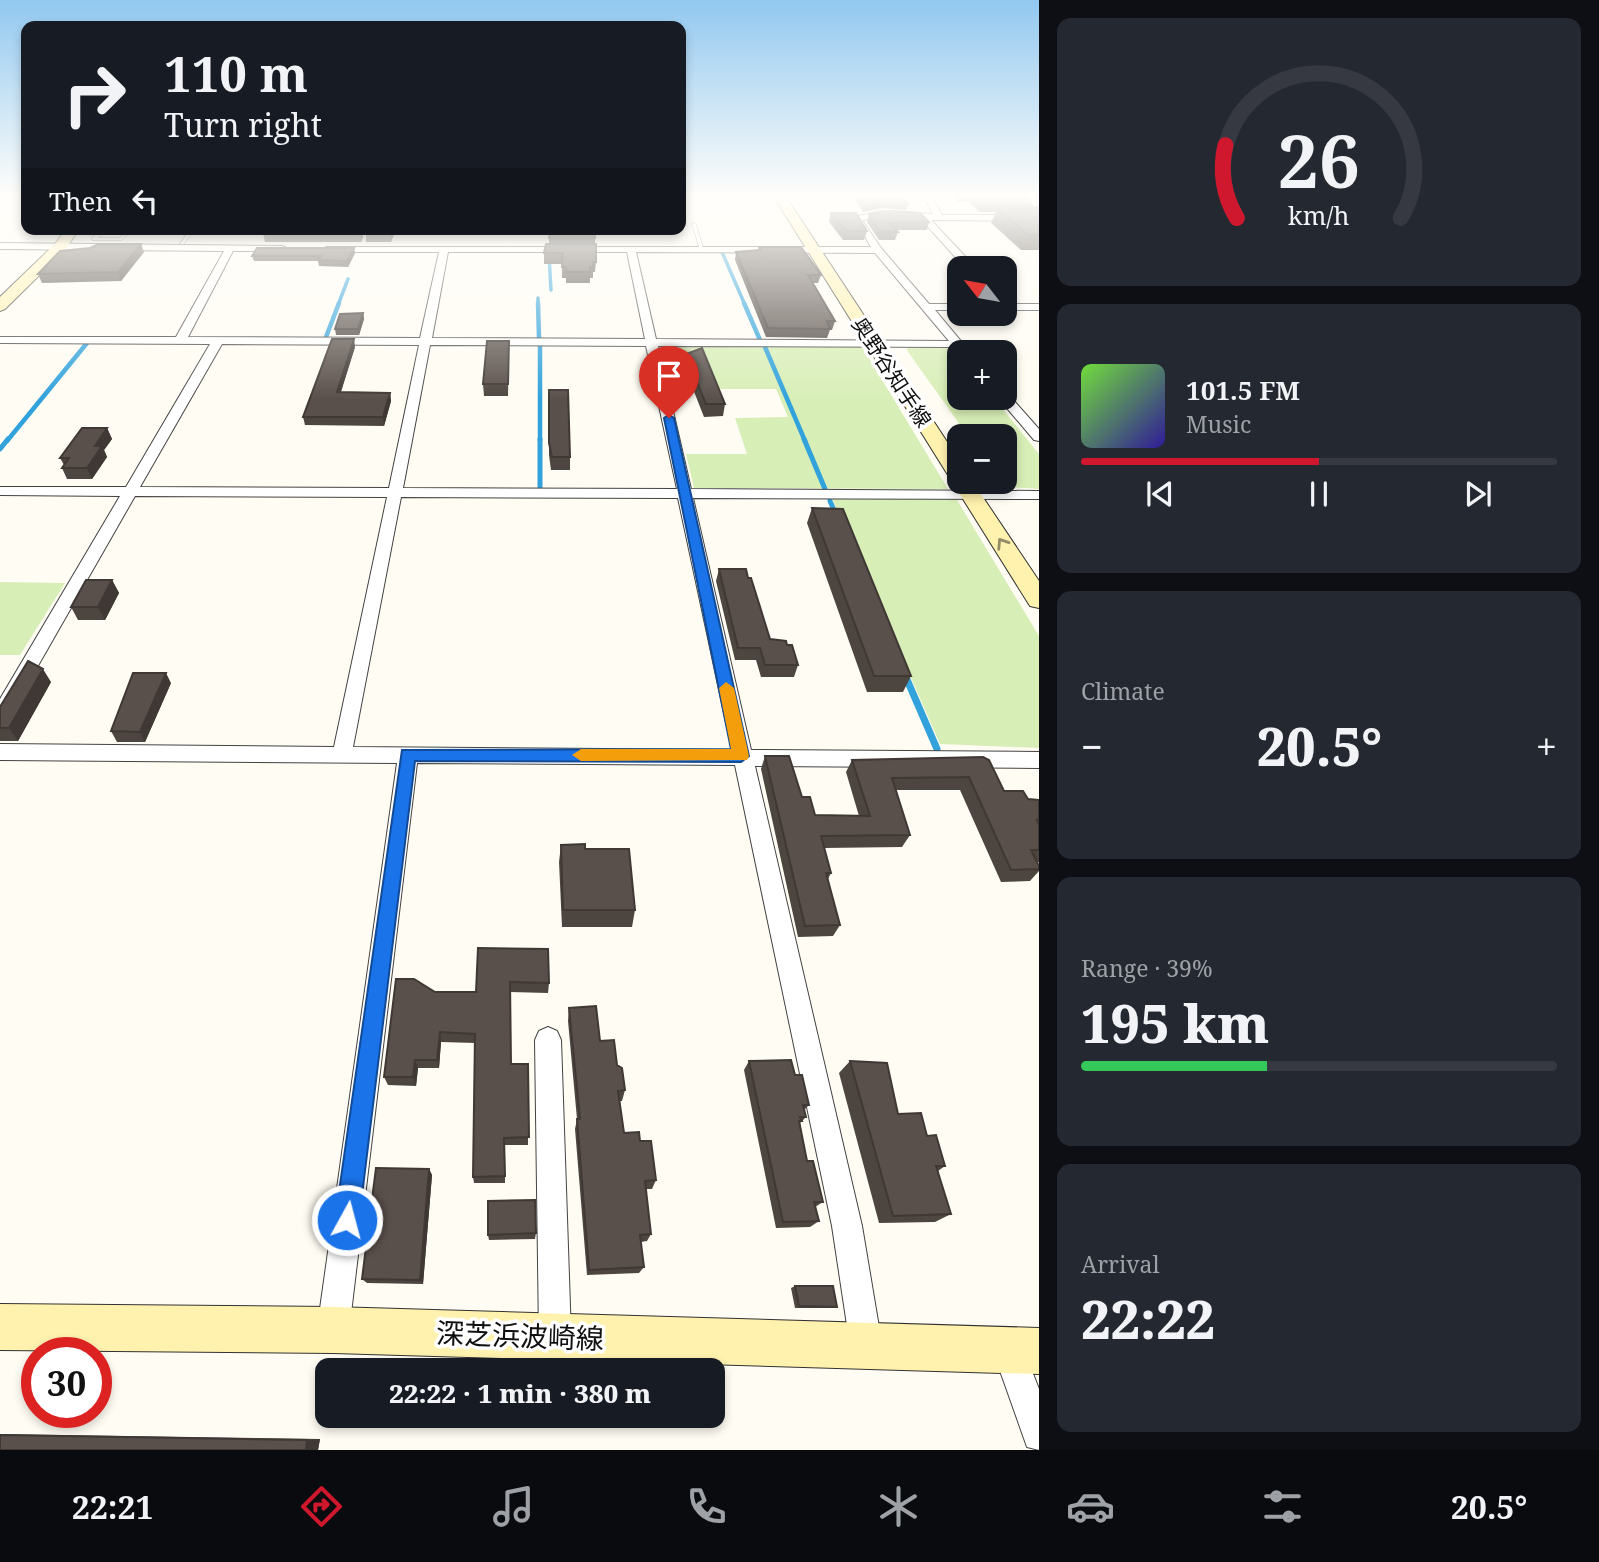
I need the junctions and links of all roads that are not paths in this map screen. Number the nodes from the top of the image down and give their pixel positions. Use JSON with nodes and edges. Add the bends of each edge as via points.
{"nodes":[{"id":1,"x":42,"y":265,"type":"edge"},
{"id":2,"x":221,"y":265,"type":"edge"},
{"id":3,"x":441,"y":265,"type":"edge"},
{"id":4,"x":634,"y":265,"type":"edge"},
{"id":5,"x":830,"y":265,"type":"edge"},
{"id":6,"x":891,"y":265,"type":"edge"},
{"id":7,"x":0,"y":306,"type":"edge"},
{"id":8,"x":1017,"y":306,"type":"edge"},
{"id":9,"x":928,"y":307,"type":"junction"},
{"id":10,"x":947,"y":307,"type":"edge"},
{"id":11,"x":1039,"y":307,"type":"edge"},
{"id":12,"x":0,"y":340,"type":"edge"},
{"id":13,"x":954,"y":340,"type":"edge"},
{"id":14,"x":180,"y":341,"type":"junction"},
{"id":15,"x":218,"y":341,"type":"junction"},
{"id":16,"x":426,"y":341,"type":"junction"},
{"id":17,"x":652,"y":342,"type":"junction"},
{"id":18,"x":882,"y":343,"type":"junction"},
{"id":19,"x":947,"y":347,"type":"edge"},
{"id":20,"x":1015,"y":410,"type":"edge"},
{"id":21,"x":947,"y":430,"type":"edge"},
{"id":22,"x":1039,"y":438,"type":"edge"},
{"id":23,"x":947,"y":444,"type":"edge"},
{"id":24,"x":947,"y":486,"type":"edge"},
{"id":25,"x":0,"y":491,"type":"edge"},
{"id":26,"x":130,"y":492,"type":"junction"},
{"id":27,"x":395,"y":492,"type":"junction"},
{"id":28,"x":1017,"y":492,"type":"edge"},
{"id":29,"x":685,"y":494,"type":"junction"},
{"id":30,"x":978,"y":494,"type":"edge"},
{"id":31,"x":980,"y":494,"type":"edge"},
{"id":32,"x":1039,"y":495,"type":"edge"},
{"id":33,"x":1039,"y":565,"type":"edge"},
{"id":34,"x":1039,"y":600,"type":"edge"},
{"id":35,"x":0,"y":715,"type":"edge"},
{"id":36,"x":0,"y":752,"type":"edge"},
{"id":37,"x":342,"y":754,"type":"junction"},
{"id":38,"x":408,"y":754,"type":"junction"},
{"id":39,"x":741,"y":756,"type":"junction"},
{"id":40,"x":1039,"y":760,"type":"edge"},
{"id":41,"x":548,"y":1040,"type":"dead end"},
{"id":42,"x":0,"y":1327,"type":"edge"},
{"id":43,"x":333,"y":1330,"type":"junction"},
{"id":44,"x":555,"y":1336,"type":"junction"},
{"id":45,"x":866,"y":1345,"type":"junction"},
{"id":46,"x":1024,"y":1350,"type":"edge"},
{"id":47,"x":1039,"y":1434,"type":"edge"}],
"edges":[{"from":1,"to":7,"type":"main road"},
{"from":2,"to":14,"type":"street"},
{"from":3,"to":16,"type":"street"},
{"from":4,"to":17,"type":"street"},
{"from":5,"to":18,"type":"main road","name":"奥野谷知手線"},
{"from":6,"to":9,"type":"street"},
{"from":8,"to":11,"type":"street"},
{"from":9,"to":10,"type":"street"},
{"from":9,"to":13,"type":"street"},
{"from":12,"to":14,"type":"street"},
{"from":14,"to":15,"type":"street"},
{"from":15,"to":16,"type":"street"},
{"from":15,"to":26,"type":"street"},
{"from":16,"to":17,"type":"street"},
{"from":16,"to":27,"type":"street"},
{"from":17,"to":18,"type":"street"},
{"from":17,"to":29,"type":"street"},
{"from":18,"to":19,"type":"street"},
{"from":18,"to":21,"type":"main road","name":"奥野谷知手線"},
{"from":18,"to":23,"type":"main road","name":"奥野谷知手線"},
{"from":20,"to":22,"type":"street"},
{"from":24,"to":29,"type":"street"},
{"from":25,"to":26,"type":"street"},
{"from":26,"to":27,"type":"street"},
{"from":26,"to":35,"type":"street"},
{"from":27,"to":29,"type":"street"},
{"from":27,"to":37,"type":"street"},
{"from":28,"to":32,"type":"street"},
{"from":29,"to":39,"type":"street"},
{"from":34,"to":30,"type":"main road","name":"奥野谷知手線","one_way":true},
{"from":31,"to":33,"type":"main road","name":"奥野谷知手線"},
{"from":36,"to":37,"type":"street"},
{"from":37,"to":38,"type":"street"},
{"from":38,"to":39,"type":"street"},
{"from":38,"to":43,"type":"street"},
{"from":39,"to":40,"type":"street"},
{"from":39,"to":45,"type":"street","via":[[847,1226]]},
{"from":41,"to":44,"type":"street"},
{"from":42,"to":43,"type":"main road","name":"深芝浜波崎線"},
{"from":43,"to":44,"type":"main road","name":"深芝浜波崎線"},
{"from":44,"to":45,"type":"main road","name":"深芝浜波崎線"},
{"from":45,"to":46,"type":"main road","name":"深芝浜波崎線"},
{"from":46,"to":47,"type":"street"}]}
